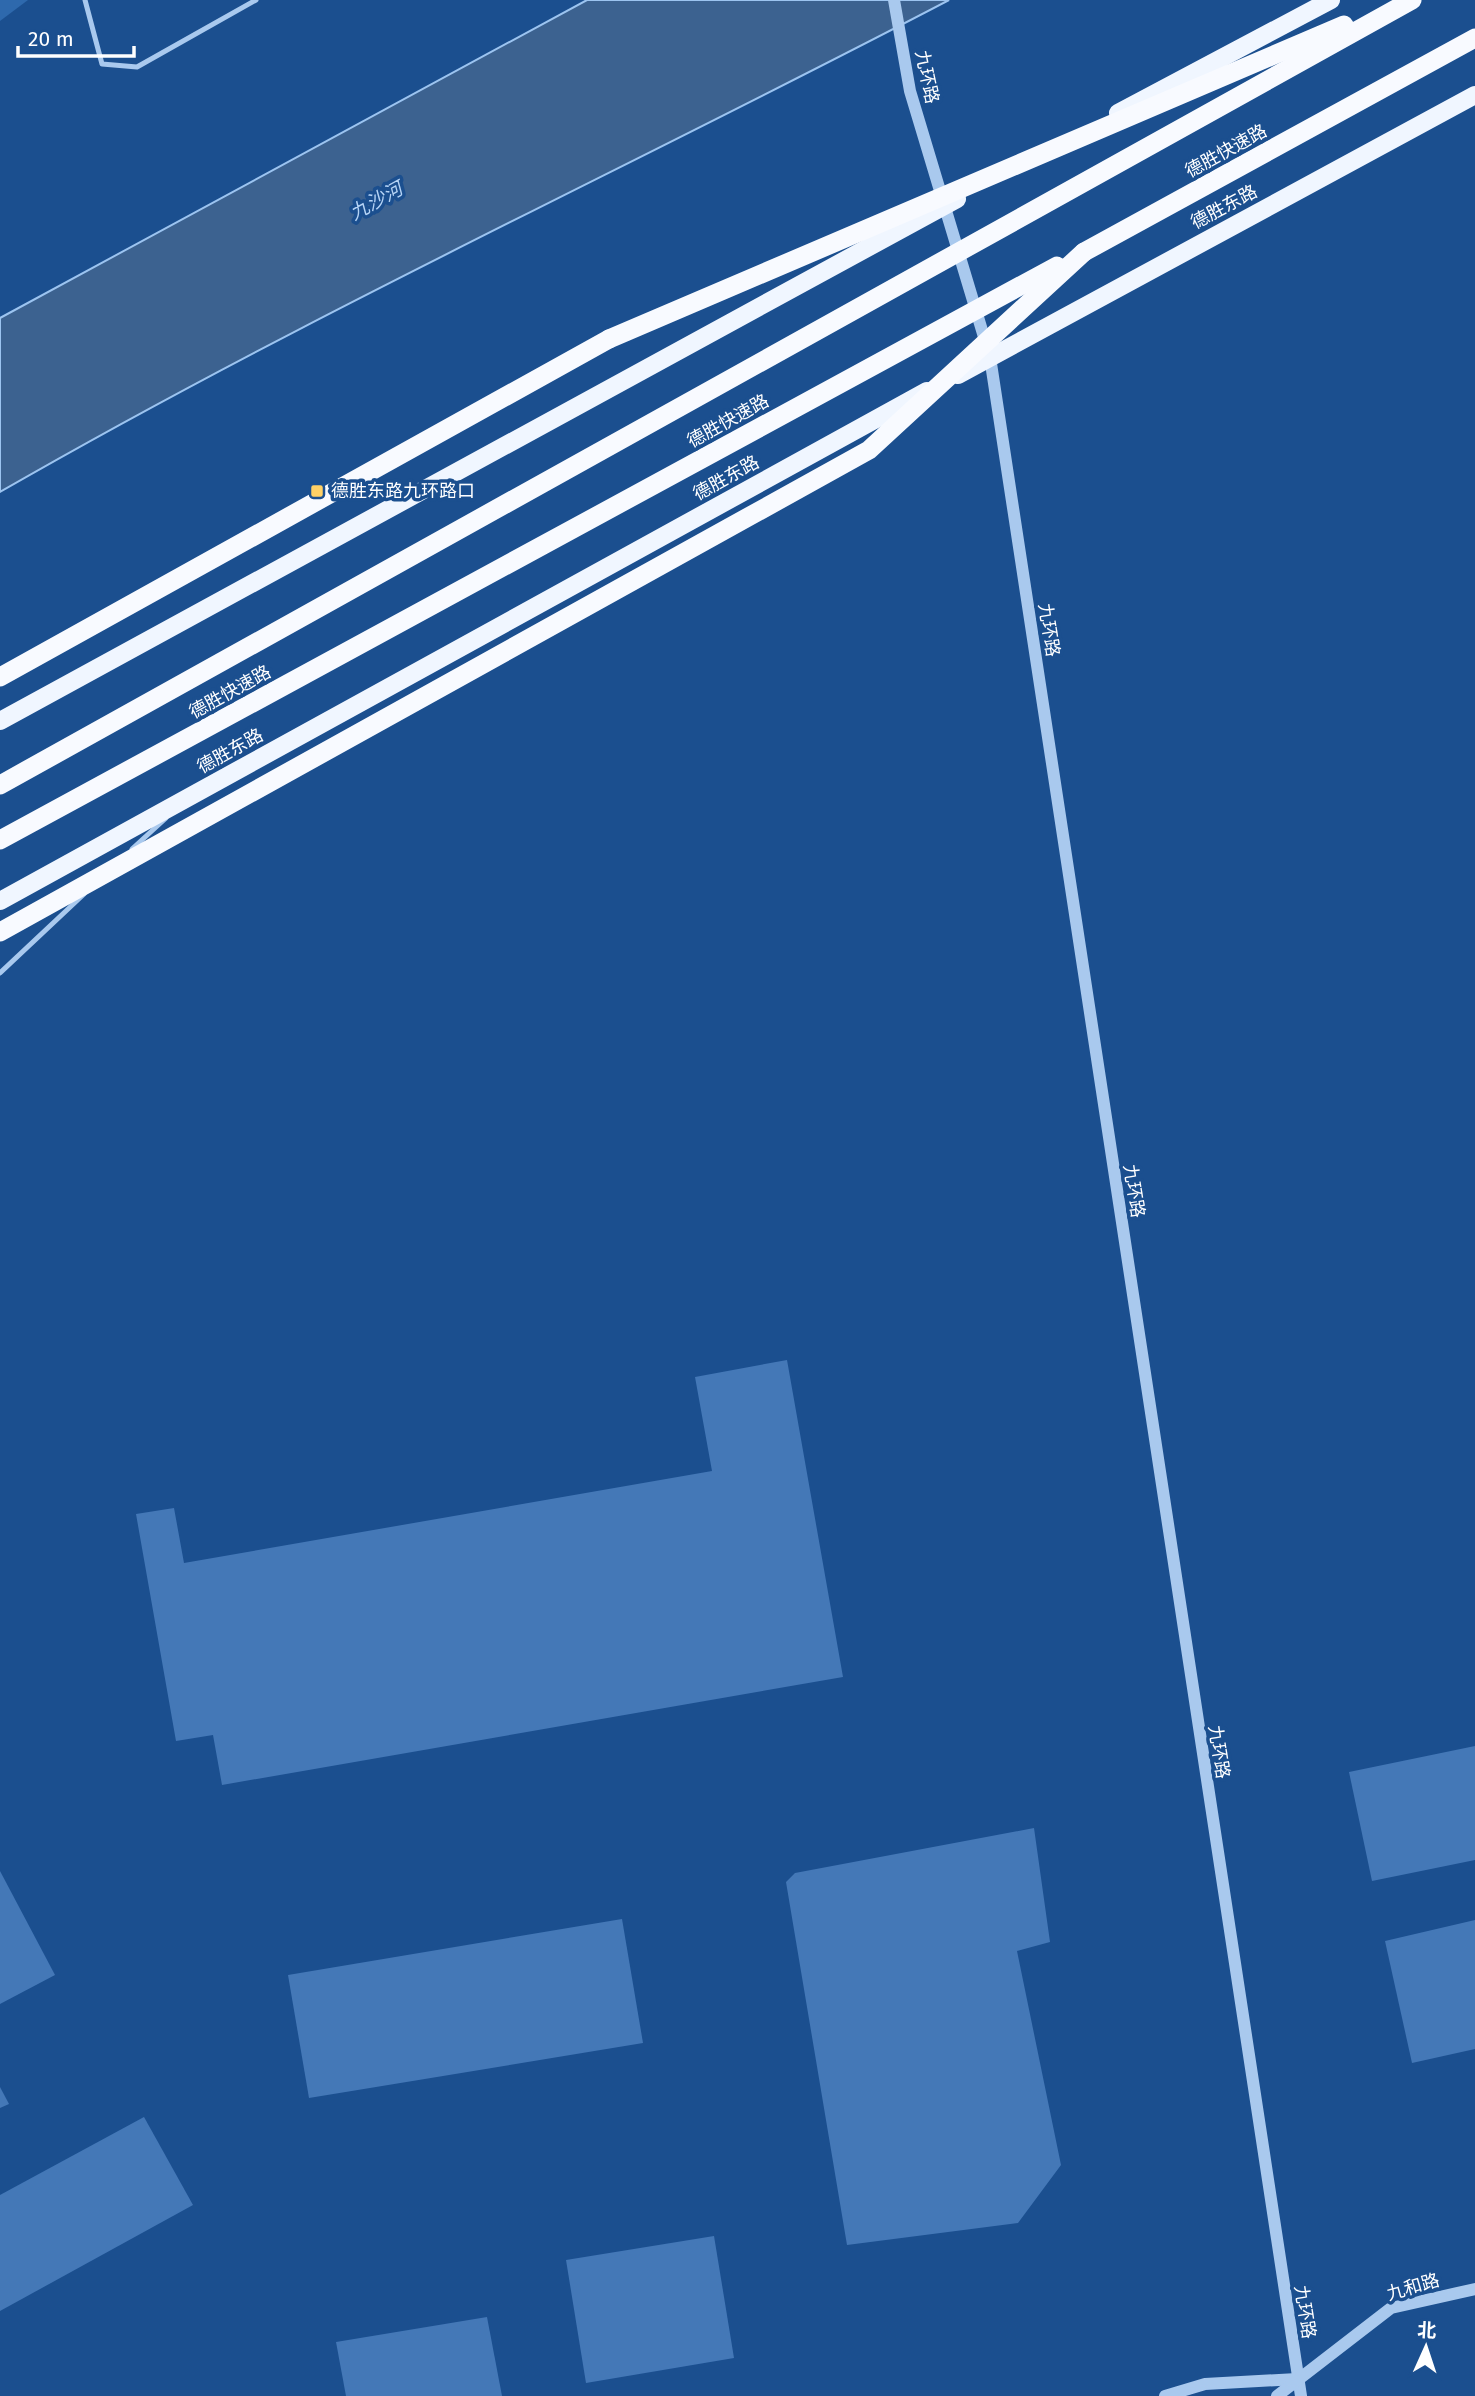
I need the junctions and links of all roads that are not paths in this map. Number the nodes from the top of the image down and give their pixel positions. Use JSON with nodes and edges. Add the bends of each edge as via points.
{"nodes":[{"id":1,"x":85,"y":0,"type":"edge"},
{"id":2,"x":256,"y":0,"type":"edge"},
{"id":3,"x":894,"y":0,"type":"edge"},
{"id":4,"x":1331,"y":0,"type":"edge"},
{"id":5,"x":1403,"y":0,"type":"edge"},
{"id":6,"x":1412,"y":0,"type":"edge"},
{"id":7,"x":1475,"y":38,"type":"edge"},
{"id":8,"x":1475,"y":95,"type":"edge"},
{"id":9,"x":942,"y":206,"type":"junction"},
{"id":10,"x":1084,"y":252,"type":"junction"},
{"id":11,"x":990,"y":357,"type":"junction"},
{"id":12,"x":0,"y":677,"type":"edge"},
{"id":13,"x":0,"y":721,"type":"edge"},
{"id":14,"x":0,"y":785,"type":"edge"},
{"id":15,"x":186,"y":799,"type":"junction"},
{"id":16,"x":0,"y":841,"type":"edge"},
{"id":17,"x":0,"y":901,"type":"edge"},
{"id":18,"x":0,"y":932,"type":"edge"},
{"id":19,"x":0,"y":973,"type":"edge"},
{"id":20,"x":1475,"y":2289,"type":"edge"},
{"id":21,"x":1297,"y":2379,"type":"junction"},
{"id":22,"x":1165,"y":2396,"type":"edge"},
{"id":23,"x":1277,"y":2396,"type":"edge"},
{"id":24,"x":1301,"y":2396,"type":"edge"}],
"edges":[{"from":1,"to":2,"type":"lane","via":[[102,64],[137,67]]},
{"from":3,"to":9,"type":"street","name":"九环路","via":[[910,92]]},
{"from":4,"to":9,"type":"main road"},
{"from":5,"to":12,"type":"highway","bridge":true,"via":[[609,339]]},
{"from":6,"to":14,"type":"highway","name":"德胜快速路","bridge":true},
{"from":7,"to":10,"type":"highway","name":"德胜快速路"},
{"from":8,"to":11,"type":"main road","name":"德胜东路"},
{"from":9,"to":11,"type":"street","name":"九环路"},
{"from":9,"to":13,"type":"main road"},
{"from":10,"to":16,"type":"highway","name":"德胜快速路","bridge":true},
{"from":10,"to":18,"type":"highway","bridge":true,"via":[[869,450]]},
{"from":11,"to":15,"type":"main road","name":"德胜东路"},
{"from":11,"to":21,"type":"street","name":"九环路"},
{"from":15,"to":17,"type":"main road","name":"德胜东路"},
{"from":15,"to":19,"type":"lane"},
{"from":20,"to":21,"type":"street","name":"九和路","via":[[1391,2308]]},
{"from":21,"to":22,"type":"street","via":[[1205,2384]]},
{"from":21,"to":23,"type":"street","name":"九和路"},
{"from":21,"to":24,"type":"street","name":"九环路"}]}
